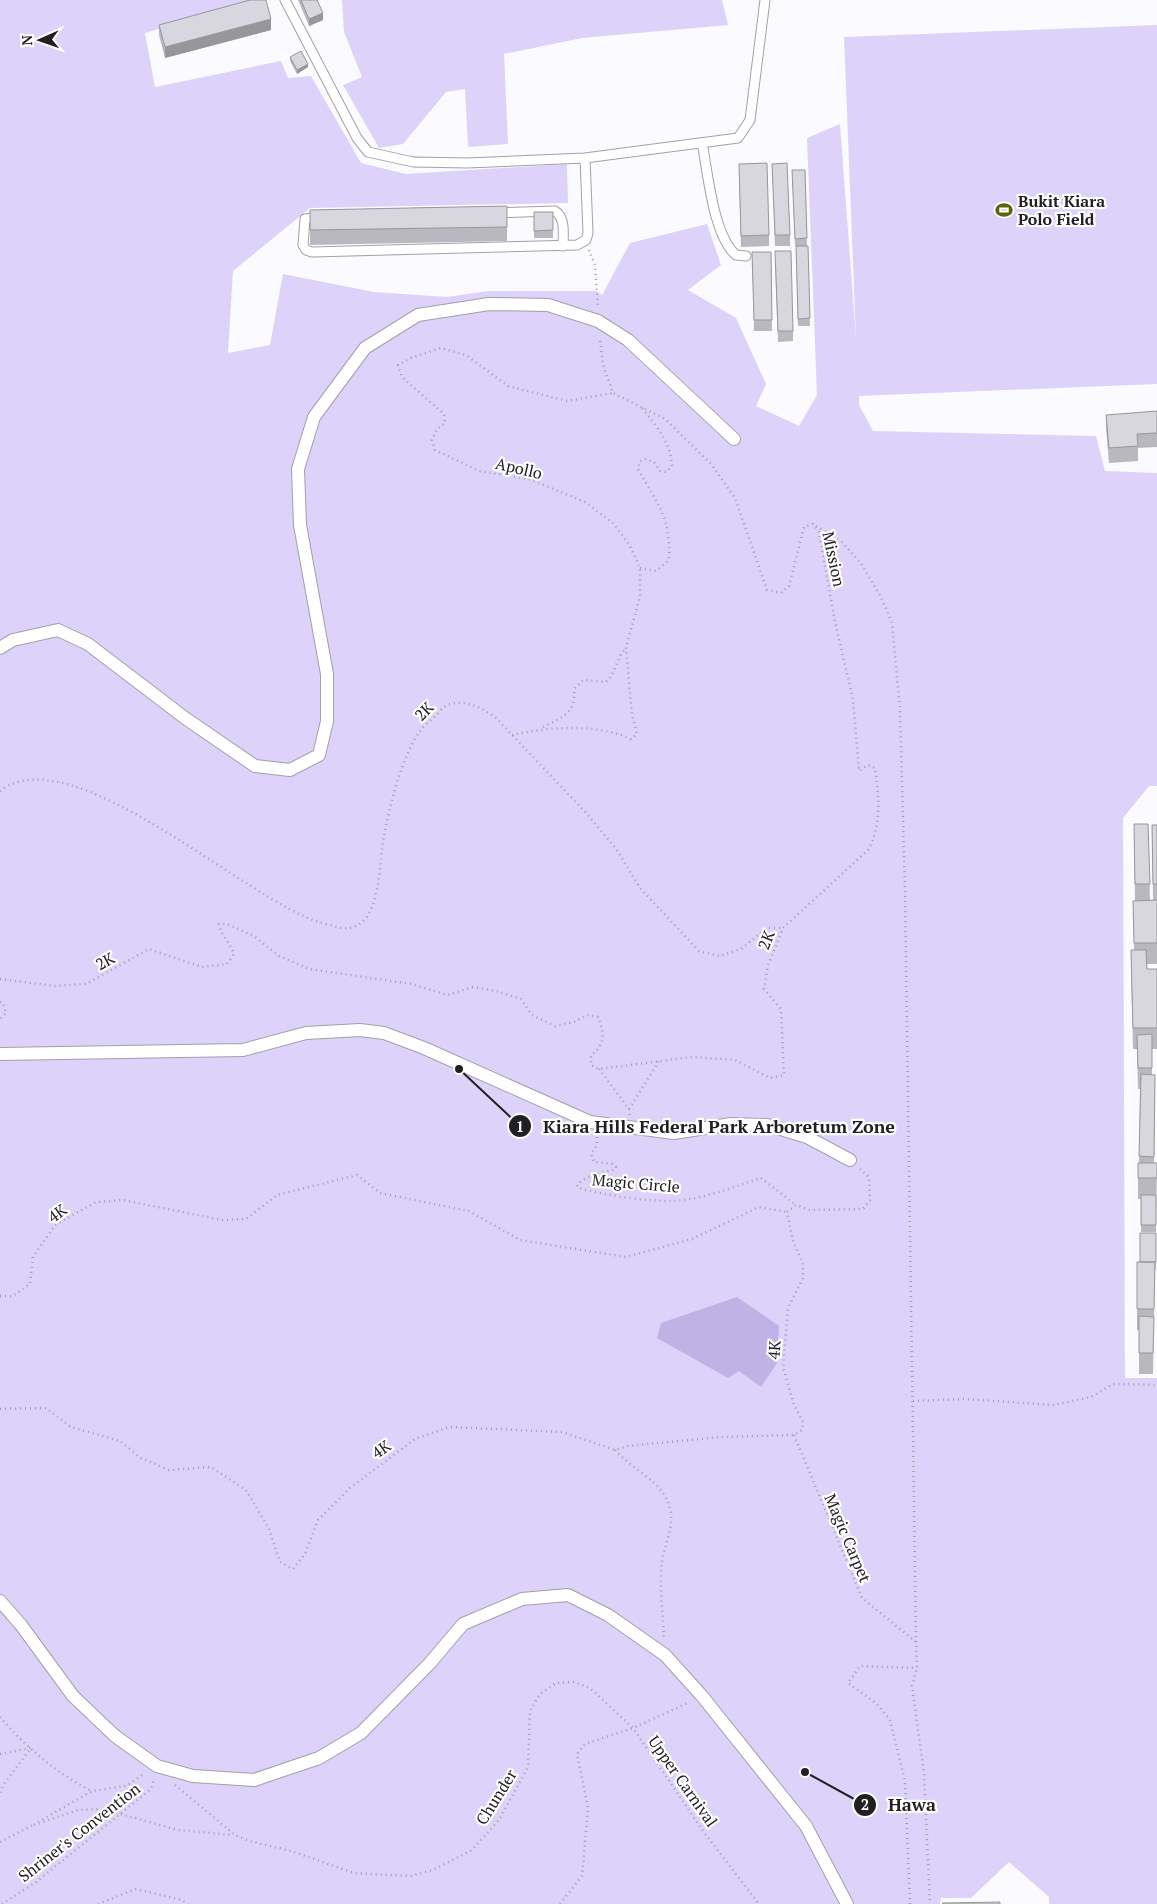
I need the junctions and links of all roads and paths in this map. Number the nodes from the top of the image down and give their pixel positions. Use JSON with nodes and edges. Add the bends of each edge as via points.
{"nodes":[{"id":1,"x":285,"y":0,"type":"edge"},
{"id":2,"x":765,"y":0,"type":"edge"},
{"id":3,"x":702,"y":143,"type":"junction"},
{"id":4,"x":585,"y":158,"type":"junction"},
{"id":5,"x":486,"y":213,"type":"edge"},
{"id":6,"x":329,"y":217,"type":"edge"},
{"id":7,"x":586,"y":240,"type":"junction"},
{"id":8,"x":563,"y":246,"type":"junction"},
{"id":9,"x":746,"y":256,"type":"dead end"},
{"id":10,"x":598,"y":320,"type":"junction"},
{"id":11,"x":614,"y":393,"type":"junction"},
{"id":12,"x":641,"y":407,"type":"junction"},
{"id":13,"x":734,"y":439,"type":"dead end"},
{"id":14,"x":813,"y":524,"type":"junction"},
{"id":15,"x":640,"y":568,"type":"junction"},
{"id":16,"x":626,"y":647,"type":"junction"},
{"id":17,"x":0,"y":648,"type":"edge"},
{"id":18,"x":543,"y":728,"type":"junction"},
{"id":19,"x":512,"y":735,"type":"junction"},
{"id":20,"x":0,"y":791,"type":"edge"},
{"id":21,"x":783,"y":928,"type":"junction"},
{"id":22,"x":0,"y":978,"type":"edge"},
{"id":23,"x":0,"y":1002,"type":"edge"},
{"id":24,"x":0,"y":1019,"type":"edge"},
{"id":25,"x":0,"y":1054,"type":"edge"},
{"id":26,"x":659,"y":1061,"type":"junction"},
{"id":27,"x":599,"y":1068,"type":"junction"},
{"id":28,"x":629,"y":1109,"type":"junction"},
{"id":29,"x":590,"y":1122,"type":"junction"},
{"id":30,"x":633,"y":1129,"type":"junction"},
{"id":31,"x":850,"y":1160,"type":"joint"},
{"id":32,"x":796,"y":1205,"type":"junction"},
{"id":33,"x":787,"y":1212,"type":"junction"},
{"id":34,"x":0,"y":1296,"type":"edge"},
{"id":35,"x":1157,"y":1385,"type":"edge"},
{"id":36,"x":913,"y":1402,"type":"junction"},
{"id":37,"x":0,"y":1409,"type":"edge"},
{"id":38,"x":794,"y":1435,"type":"junction"},
{"id":39,"x":615,"y":1450,"type":"junction"},
{"id":40,"x":0,"y":1601,"type":"edge"},
{"id":41,"x":916,"y":1642,"type":"junction"},
{"id":42,"x":665,"y":1655,"type":"junction"},
{"id":43,"x":917,"y":1668,"type":"junction"},
{"id":44,"x":702,"y":1696,"type":"junction"},
{"id":45,"x":0,"y":1717,"type":"edge"},
{"id":46,"x":633,"y":1728,"type":"junction"},
{"id":47,"x":31,"y":1748,"type":"junction"},
{"id":48,"x":0,"y":1754,"type":"edge"},
{"id":49,"x":157,"y":1766,"type":"junction"},
{"id":50,"x":92,"y":1790,"type":"junction"},
{"id":51,"x":0,"y":1794,"type":"edge"},
{"id":52,"x":121,"y":1814,"type":"junction"},
{"id":53,"x":34,"y":1825,"type":"junction"},
{"id":54,"x":235,"y":1835,"type":"junction"},
{"id":55,"x":0,"y":1842,"type":"edge"},
{"id":56,"x":2,"y":1904,"type":"edge"},
{"id":57,"x":98,"y":1904,"type":"edge"},
{"id":58,"x":188,"y":1904,"type":"edge"},
{"id":59,"x":560,"y":1904,"type":"edge"},
{"id":60,"x":759,"y":1904,"type":"edge"},
{"id":61,"x":847,"y":1904,"type":"edge"},
{"id":62,"x":910,"y":1904,"type":"edge"},
{"id":63,"x":930,"y":1904,"type":"edge"}],
"edges":[{"from":1,"to":4,"type":"lane","via":[[357,138],[368,152],[413,162]]},
{"from":2,"to":3,"type":"lane","via":[[750,120],[738,138]]},
{"from":3,"to":4,"type":"lane"},
{"from":3,"to":9,"type":"lane","via":[[724,238],[736,255]]},
{"from":4,"to":7,"type":"lane"},
{"from":5,"to":8,"type":"lane","via":[[555,211],[562,220]]},
{"from":6,"to":8,"type":"lane","via":[[304,219],[303,245],[306,250]]},
{"from":7,"to":8,"type":"lane","via":[[577,245]]},
{"from":7,"to":10,"type":"path","via":[[595,265]]},
{"from":10,"to":11,"type":"path","via":[[603,365]]},
{"from":10,"to":13,"type":"street","via":[[628,340]]},
{"from":10,"to":17,"type":"street","via":[[548,306],[490,304],[418,315],[365,348],[314,417],[298,469],[300,524],[327,674],[327,721],[319,754],[290,770],[255,766],[185,718],[88,644],[58,630],[13,640]]},
{"from":11,"to":12,"type":"path","name":"Mission"},
{"from":11,"to":15,"type":"path","name":"Apollo","via":[[568,401],[508,386],[466,355],[441,348],[398,365],[402,378],[444,414],[445,422],[432,440],[435,450],[478,471],[529,479],[585,502],[614,524],[629,544]]},
{"from":12,"to":14,"type":"path","name":"Mission","via":[[664,420],[711,464],[734,498],[767,590],[781,594],[789,586],[804,528]]},
{"from":12,"to":15,"type":"path","via":[[664,438],[672,455],[672,466],[666,472],[660,471],[654,462],[646,458],[640,461],[638,470],[658,501],[667,522],[670,543],[669,560],[656,571]]},
{"from":14,"to":21,"type":"path","name":"Mission","via":[[819,532],[853,698],[859,771],[868,765],[875,768],[879,799],[875,837],[868,850]]},
{"from":14,"to":36,"type":"path","via":[[843,543],[860,562],[881,596],[892,623],[900,710],[905,862]]},
{"from":15,"to":16,"type":"path","name":"Apollo","via":[[640,597]]},
{"from":16,"to":18,"type":"path","via":[[616,660],[613,675],[606,682],[583,680],[574,689],[575,702],[566,715]]},
{"from":16,"to":18,"type":"path","name":"Apollo","via":[[636,734],[631,739],[605,731]]},
{"from":18,"to":19,"type":"path","name":"Apollo"},
{"from":19,"to":20,"type":"path","name":"2K","via":[[479,706],[464,704],[445,706],[420,730],[404,760],[384,836],[373,909],[361,924],[346,929],[305,918],[128,809],[74,785],[35,778],[22,780]]},
{"from":19,"to":21,"type":"path","name":"2K","via":[[588,815],[640,888],[699,951],[720,956],[741,949],[767,928]]},
{"from":21,"to":26,"type":"path","name":"2K","via":[[768,965],[764,989],[781,1009],[784,1074],[770,1078],[735,1060],[692,1057]]},
{"from":22,"to":27,"type":"path","name":"2K","via":[[54,986],[86,984],[149,949],[202,967],[227,964],[234,954],[219,929],[219,924],[227,924],[254,936],[279,956],[309,969],[411,984],[448,995],[472,987],[496,991],[521,999],[532,1015],[555,1026],[587,1015],[598,1018],[603,1028],[603,1040],[599,1050],[591,1055],[591,1065]]},
{"from":23,"to":24,"type":"path","via":[[6,1014]]},
{"from":25,"to":29,"type":"street","via":[[244,1050],[306,1033],[360,1030],[384,1033],[424,1048]]},
{"from":26,"to":27,"type":"path","name":"2K"},
{"from":26,"to":28,"type":"path"},
{"from":27,"to":28,"type":"path"},
{"from":28,"to":30,"type":"path"},
{"from":29,"to":30,"type":"street"},
{"from":29,"to":32,"type":"path","name":"Magic Circle","via":[[597,1133],[597,1145],[592,1154],[594,1162],[616,1167],[580,1182],[577,1184],[579,1188],[598,1194],[674,1201],[712,1194],[761,1178]]},
{"from":30,"to":31,"type":"street","via":[[674,1133],[731,1124],[767,1125],[807,1137]]},
{"from":31,"to":32,"type":"path","via":[[869,1177],[870,1200],[863,1209],[810,1210]]},
{"from":32,"to":33,"type":"path"},
{"from":33,"to":34,"type":"path","name":"4K","via":[[758,1207],[692,1239],[626,1257],[520,1240],[469,1212],[380,1193],[357,1175],[277,1194],[246,1219],[222,1220],[123,1200],[96,1202],[55,1225],[33,1257],[30,1284],[14,1296]]},
{"from":33,"to":38,"type":"path","name":"4K","via":[[793,1241],[803,1264],[803,1278],[788,1308],[783,1367],[794,1405],[803,1422],[802,1430]]},
{"from":35,"to":36,"type":"path","via":[[1113,1384],[1091,1397],[1054,1406],[966,1399]]},
{"from":36,"to":41,"type":"path"},
{"from":37,"to":39,"type":"path","name":"4K","via":[[46,1408],[71,1427],[120,1441],[141,1458],[169,1470],[211,1467],[246,1490],[269,1529],[280,1562],[293,1569],[305,1554],[318,1520],[350,1488],[415,1439],[449,1427],[562,1432]]},
{"from":38,"to":39,"type":"path","via":[[721,1437],[627,1446]]},
{"from":38,"to":41,"type":"path","name":"Magic Carpet","via":[[862,1598]]},
{"from":39,"to":42,"type":"path","via":[[662,1492],[672,1511],[672,1526],[662,1563]]},
{"from":40,"to":49,"type":"street","via":[[74,1696],[115,1736]]},
{"from":41,"to":43,"type":"path"},
{"from":42,"to":44,"type":"street"},
{"from":42,"to":49,"type":"street","via":[[608,1615],[568,1595],[522,1599],[463,1624],[430,1663],[361,1732],[318,1758],[254,1780],[193,1776]]},
{"from":43,"to":62,"type":"path","via":[[860,1666],[848,1683],[877,1704],[890,1720],[905,1781]]},
{"from":43,"to":63,"type":"path","via":[[912,1686],[924,1774]]},
{"from":44,"to":46,"type":"path"},
{"from":44,"to":61,"type":"street","via":[[806,1826]]},
{"from":45,"to":47,"type":"path"},
{"from":46,"to":54,"type":"path","name":"Chunder","via":[[590,1688],[575,1682],[556,1683],[540,1694],[530,1711],[528,1768],[499,1820],[472,1850],[433,1870],[411,1876],[354,1874],[291,1850]]},
{"from":46,"to":59,"type":"path","name":"Upper Carnival","via":[[585,1744],[577,1754],[588,1808],[582,1876]]},
{"from":46,"to":60,"type":"path","name":"Upper Carnival","via":[[703,1831]]},
{"from":47,"to":48,"type":"path"},
{"from":47,"to":50,"type":"path","via":[[68,1779]]},
{"from":47,"to":51,"type":"path"},
{"from":49,"to":50,"type":"path","name":"Shriner's Convention","via":[[126,1786]]},
{"from":49,"to":52,"type":"path","name":"Shriner's Convention","via":[[151,1790]]},
{"from":49,"to":54,"type":"path","name":"Chunder","via":[[183,1793]]},
{"from":50,"to":53,"type":"path","name":"Shriner's Convention"},
{"from":52,"to":53,"type":"path","via":[[103,1809],[78,1810]]},
{"from":52,"to":54,"type":"path","via":[[178,1830]]},
{"from":52,"to":56,"type":"path","name":"Shriner's Convention","via":[[36,1882]]},
{"from":53,"to":55,"type":"path","name":"Shriner's Convention"},
{"from":57,"to":58,"type":"path","via":[[136,1890]]}]}
